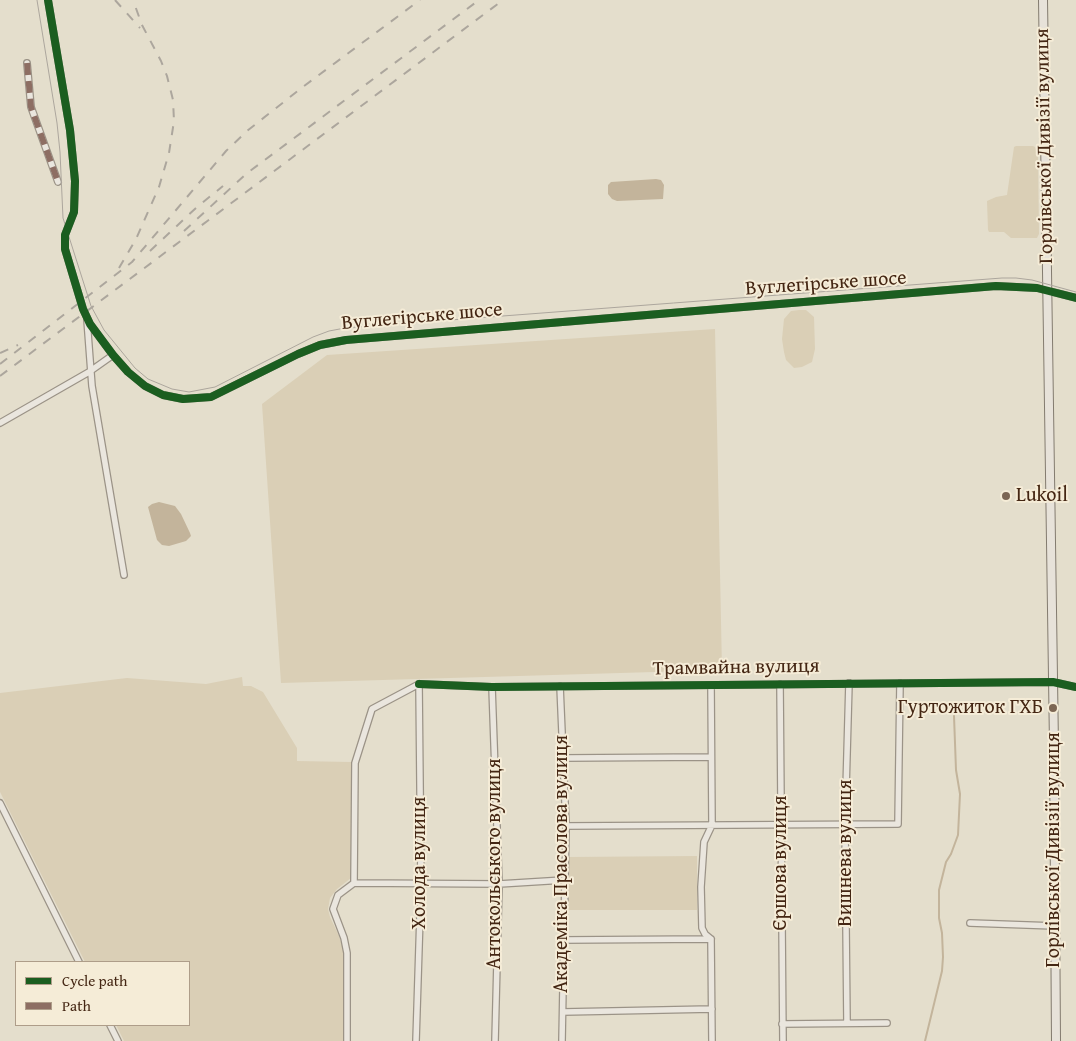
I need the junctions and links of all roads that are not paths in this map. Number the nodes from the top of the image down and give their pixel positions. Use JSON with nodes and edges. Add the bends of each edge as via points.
{"nodes":[{"id":1,"x":48,"y":0,"type":"edge"},
{"id":2,"x":1044,"y":0,"type":"edge"},
{"id":3,"x":27,"y":63,"type":"dead end"},
{"id":4,"x":58,"y":182,"type":"dead end"},
{"id":5,"x":1047,"y":291,"type":"junction"},
{"id":6,"x":1076,"y":298,"type":"edge"},
{"id":7,"x":87,"y":317,"type":"junction"},
{"id":8,"x":113,"y":355,"type":"junction"},
{"id":9,"x":90,"y":371,"type":"junction"},
{"id":10,"x":0,"y":423,"type":"edge"},
{"id":11,"x":124,"y":575,"type":"dead end"},
{"id":12,"x":1053,"y":682,"type":"junction"},
{"id":13,"x":849,"y":683,"type":"junction"},
{"id":14,"x":900,"y":683,"type":"junction"},
{"id":15,"x":419,"y":684,"type":"junction"},
{"id":16,"x":780,"y":684,"type":"junction"},
{"id":17,"x":711,"y":685,"type":"junction"},
{"id":18,"x":560,"y":686,"type":"junction"},
{"id":19,"x":492,"y":687,"type":"junction"},
{"id":20,"x":1076,"y":688,"type":"edge"},
{"id":21,"x":711,"y":757,"type":"junction"},
{"id":22,"x":564,"y":758,"type":"junction"},
{"id":23,"x":0,"y":803,"type":"edge"},
{"id":24,"x":712,"y":825,"type":"junction"},
{"id":25,"x":780,"y":825,"type":"junction"},
{"id":26,"x":845,"y":825,"type":"junction"},
{"id":27,"x":566,"y":826,"type":"junction"},
{"id":28,"x":564,"y":880,"type":"junction"},
{"id":29,"x":354,"y":884,"type":"junction"},
{"id":30,"x":421,"y":884,"type":"junction"},
{"id":31,"x":499,"y":884,"type":"junction"},
{"id":32,"x":970,"y":923,"type":"dead end"},
{"id":33,"x":1055,"y":926,"type":"junction"},
{"id":34,"x":711,"y":939,"type":"junction"},
{"id":35,"x":563,"y":940,"type":"junction"},
{"id":36,"x":79,"y":961,"type":"edge"},
{"id":37,"x":712,"y":1009,"type":"junction"},
{"id":38,"x":563,"y":1012,"type":"junction"},
{"id":39,"x":888,"y":1022,"type":"dead end"},
{"id":40,"x":847,"y":1023,"type":"junction"},
{"id":41,"x":782,"y":1024,"type":"junction"},
{"id":42,"x":110,"y":1026,"type":"edge"},
{"id":43,"x":118,"y":1041,"type":"edge"},
{"id":44,"x":347,"y":1041,"type":"edge"},
{"id":45,"x":416,"y":1041,"type":"edge"},
{"id":46,"x":495,"y":1041,"type":"edge"},
{"id":47,"x":562,"y":1041,"type":"edge"},
{"id":48,"x":712,"y":1041,"type":"edge"},
{"id":49,"x":782,"y":1041,"type":"edge"},
{"id":50,"x":1056,"y":1041,"type":"edge"}],
"edges":[{"from":1,"to":7,"type":"street","name":"Вуглегірське шосе","via":[[70,130],[75,181],[74,212],[64,244]]},
{"from":2,"to":5,"type":"main road","name":"Горлівської Дивізії вулиця"},
{"from":3,"to":4,"type":"street","via":[[31,107]]},
{"from":5,"to":6,"type":"street","name":"Вуглегірське шосе"},
{"from":5,"to":8,"type":"street","name":"Вуглегірське шосе","via":[[1025,287],[981,288],[346,340],[304,351],[219,395],[203,399],[172,398],[154,391],[135,379]]},
{"from":5,"to":12,"type":"main road","name":"Горлівської Дивізії вулиця"},
{"from":7,"to":8,"type":"street","name":"Вуглегірське шосе"},
{"from":7,"to":9,"type":"street"},
{"from":8,"to":9,"type":"street"},
{"from":9,"to":10,"type":"street"},
{"from":9,"to":11,"type":"street"},
{"from":12,"to":14,"type":"street","name":"Трамвайна вулиця"},
{"from":12,"to":20,"type":"street","name":"Трамвайна вулиця"},
{"from":12,"to":33,"type":"main road","name":"Горлівської Дивізії вулиця"},
{"from":13,"to":14,"type":"street","name":"Трамвайна вулиця"},
{"from":13,"to":16,"type":"street","name":"Трамвайна вулиця"},
{"from":13,"to":26,"type":"street","name":"Вишнева вулиця"},
{"from":14,"to":26,"type":"street","via":[[898,824]]},
{"from":15,"to":19,"type":"street","name":"Трамвайна вулиця"},
{"from":15,"to":29,"type":"street","via":[[372,709],[355,763]]},
{"from":15,"to":30,"type":"street","name":"Холода вулиця"},
{"from":16,"to":17,"type":"street","name":"Трамвайна вулиця"},
{"from":16,"to":25,"type":"street","name":"Єршова вулиця"},
{"from":17,"to":18,"type":"street","name":"Трамвайна вулиця"},
{"from":17,"to":21,"type":"street"},
{"from":18,"to":19,"type":"street","name":"Трамвайна вулиця"},
{"from":18,"to":22,"type":"street","name":"Академіка Прасолова вулиця"},
{"from":19,"to":31,"type":"street","name":"Антокольського вулиця"},
{"from":21,"to":22,"type":"street"},
{"from":21,"to":24,"type":"street"},
{"from":22,"to":27,"type":"street","name":"Академіка Прасолова вулиця"},
{"from":23,"to":36,"type":"street"},
{"from":24,"to":25,"type":"street"},
{"from":24,"to":27,"type":"street"},
{"from":24,"to":34,"type":"street","via":[[704,842],[701,887],[702,928]]},
{"from":25,"to":26,"type":"street"},
{"from":25,"to":41,"type":"street","name":"Єршова вулиця"},
{"from":26,"to":40,"type":"street","name":"Вишнева вулиця"},
{"from":27,"to":28,"type":"street","name":"Академіка Прасолова вулиця"},
{"from":28,"to":31,"type":"street"},
{"from":28,"to":35,"type":"street","name":"Академіка Прасолова вулиця"},
{"from":29,"to":30,"type":"street"},
{"from":29,"to":44,"type":"street","via":[[338,895],[333,909],[347,953]]},
{"from":30,"to":31,"type":"street"},
{"from":30,"to":45,"type":"street","name":"Холода вулиця"},
{"from":31,"to":46,"type":"street","name":"Антокольського вулиця"},
{"from":32,"to":33,"type":"street"},
{"from":33,"to":50,"type":"main road","name":"Горлівської Дивізії вулиця"},
{"from":34,"to":35,"type":"street"},
{"from":34,"to":37,"type":"street"},
{"from":35,"to":38,"type":"street","name":"Академіка Прасолова вулиця"},
{"from":37,"to":38,"type":"street"},
{"from":37,"to":48,"type":"street"},
{"from":38,"to":47,"type":"street","name":"Академіка Прасолова вулиця"},
{"from":39,"to":40,"type":"street"},
{"from":40,"to":41,"type":"street"},
{"from":41,"to":49,"type":"street","name":"Єршова вулиця"},
{"from":42,"to":43,"type":"street"}]}
